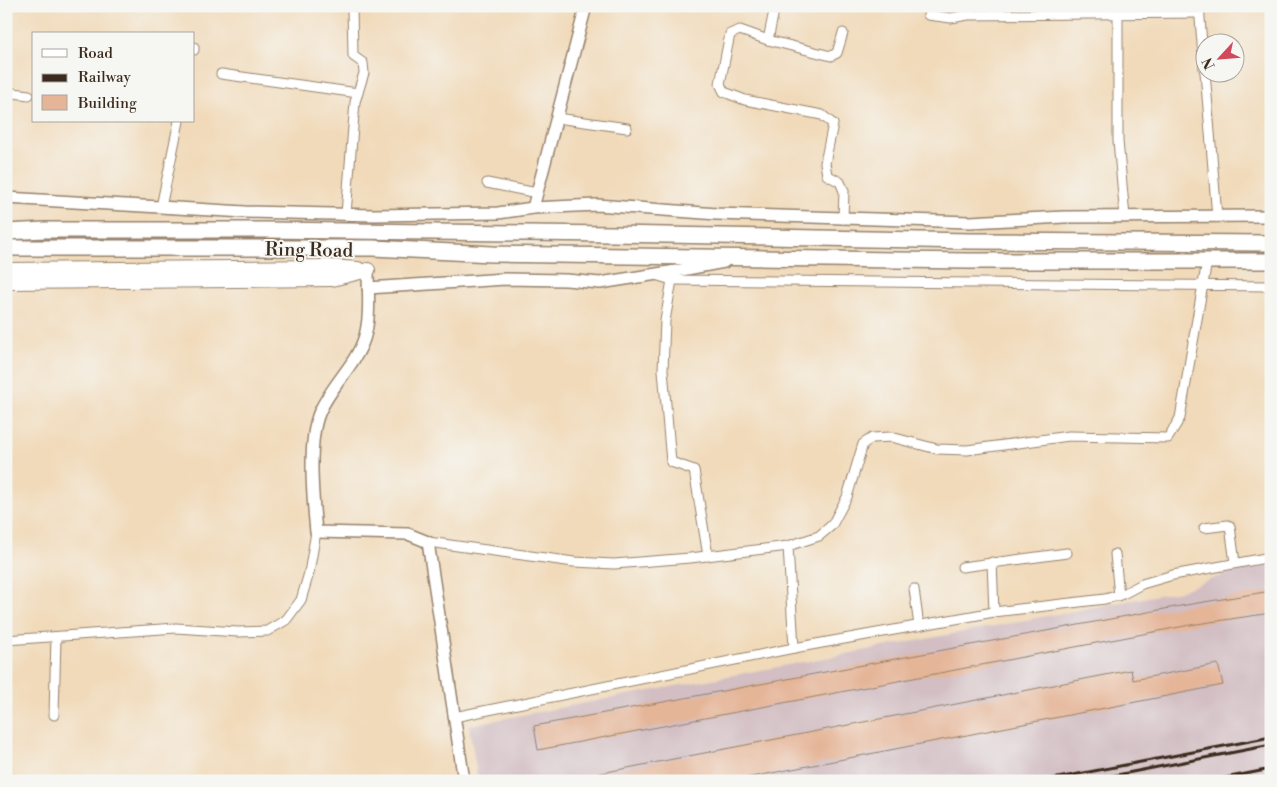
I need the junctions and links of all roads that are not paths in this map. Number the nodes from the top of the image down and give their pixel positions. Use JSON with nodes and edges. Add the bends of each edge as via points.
{"nodes":[{"id":1,"x":352,"y":6,"type":"edge"},
{"id":2,"x":586,"y":6,"type":"edge"},
{"id":3,"x":775,"y":6,"type":"edge"},
{"id":4,"x":1199,"y":10,"type":"edge"},
{"id":5,"x":1118,"y":14,"type":"junction"},
{"id":6,"x":928,"y":15,"type":"dead end"},
{"id":7,"x":1201,"y":32,"type":"edge"},
{"id":8,"x":843,"y":33,"type":"dead end"},
{"id":9,"x":768,"y":40,"type":"junction"},
{"id":10,"x":221,"y":74,"type":"dead end"},
{"id":11,"x":1206,"y":82,"type":"edge"},
{"id":12,"x":6,"y":92,"type":"edge"},
{"id":13,"x":358,"y":93,"type":"junction"},
{"id":14,"x":29,"y":95,"type":"dead end"},
{"id":15,"x":557,"y":118,"type":"junction"},
{"id":16,"x":179,"y":122,"type":"edge"},
{"id":17,"x":626,"y":128,"type":"dead end"},
{"id":18,"x":486,"y":183,"type":"dead end"},
{"id":19,"x":537,"y":193,"type":"junction"},
{"id":20,"x":6,"y":198,"type":"edge"},
{"id":21,"x":161,"y":207,"type":"junction"},
{"id":22,"x":533,"y":208,"type":"junction"},
{"id":23,"x":346,"y":214,"type":"junction"},
{"id":24,"x":1271,"y":216,"type":"edge"},
{"id":25,"x":1126,"y":217,"type":"junction"},
{"id":26,"x":1217,"y":217,"type":"junction"},
{"id":27,"x":843,"y":219,"type":"junction"},
{"id":28,"x":6,"y":226,"type":"edge"},
{"id":29,"x":45,"y":230,"type":"junction"},
{"id":30,"x":6,"y":232,"type":"edge"},
{"id":31,"x":1271,"y":243,"type":"edge"},
{"id":32,"x":6,"y":248,"type":"edge"},
{"id":33,"x":373,"y":248,"type":"junction"},
{"id":34,"x":745,"y":258,"type":"junction"},
{"id":35,"x":1208,"y":261,"type":"junction"},
{"id":36,"x":1271,"y":261,"type":"edge"},
{"id":37,"x":6,"y":270,"type":"edge"},
{"id":38,"x":368,"y":270,"type":"junction"},
{"id":39,"x":655,"y":275,"type":"junction"},
{"id":40,"x":672,"y":280,"type":"junction"},
{"id":41,"x":6,"y":282,"type":"edge"},
{"id":42,"x":1203,"y":286,"type":"junction"},
{"id":43,"x":1271,"y":286,"type":"edge"},
{"id":44,"x":368,"y":288,"type":"junction"},
{"id":45,"x":1204,"y":528,"type":"dead end"},
{"id":46,"x":316,"y":532,"type":"junction"},
{"id":47,"x":428,"y":542,"type":"junction"},
{"id":48,"x":788,"y":546,"type":"junction"},
{"id":49,"x":1067,"y":553,"type":"dead end"},
{"id":50,"x":1115,"y":554,"type":"dead end"},
{"id":51,"x":708,"y":556,"type":"junction"},
{"id":52,"x":1271,"y":557,"type":"edge"},
{"id":53,"x":992,"y":562,"type":"junction"},
{"id":54,"x":1235,"y":563,"type":"junction"},
{"id":55,"x":962,"y":567,"type":"dead end"},
{"id":56,"x":914,"y":589,"type":"dead end"},
{"id":57,"x":1119,"y":596,"type":"junction"},
{"id":58,"x":994,"y":612,"type":"junction"},
{"id":59,"x":919,"y":626,"type":"junction"},
{"id":60,"x":56,"y":637,"type":"junction"},
{"id":61,"x":6,"y":640,"type":"edge"},
{"id":62,"x":794,"y":648,"type":"junction"},
{"id":63,"x":54,"y":715,"type":"dead end"},
{"id":64,"x":454,"y":717,"type":"junction"},
{"id":65,"x":464,"y":781,"type":"edge"}],
"edges":[{"from":1,"to":13,"type":"street","via":[[353,56],[363,62],[364,73]]},
{"from":2,"to":15,"type":"street"},
{"from":3,"to":9,"type":"street"},
{"from":4,"to":5,"type":"street"},
{"from":4,"to":7,"type":"street"},
{"from":5,"to":6,"type":"street","via":[[968,15],[950,18]]},
{"from":5,"to":25,"type":"street","via":[[1118,141]]},
{"from":8,"to":9,"type":"street","via":[[837,53],[831,56]]},
{"from":9,"to":27,"type":"street","via":[[740,30],[730,34],[720,84],[724,92],[745,100],[822,115],[833,124],[825,163],[827,175],[840,182],[844,191]]},
{"from":10,"to":13,"type":"street"},
{"from":11,"to":26,"type":"street"},
{"from":12,"to":14,"type":"street"},
{"from":13,"to":23,"type":"street"},
{"from":15,"to":17,"type":"street"},
{"from":15,"to":19,"type":"street"},
{"from":16,"to":21,"type":"street"},
{"from":18,"to":19,"type":"street"},
{"from":19,"to":22,"type":"street"},
{"from":20,"to":21,"type":"street"},
{"from":21,"to":23,"type":"street"},
{"from":22,"to":23,"type":"street","via":[[445,215]]},
{"from":22,"to":27,"type":"street","via":[[598,205]]},
{"from":24,"to":26,"type":"street"},
{"from":25,"to":26,"type":"street"},
{"from":25,"to":27,"type":"street","via":[[970,222]]},
{"from":28,"to":29,"type":"highway"},
{"from":29,"to":30,"type":"highway"},
{"from":29,"to":31,"type":"highway"},
{"from":32,"to":33,"type":"highway"},
{"from":33,"to":34,"type":"highway","via":[[492,254]]},
{"from":33,"to":38,"type":"main road"},
{"from":34,"to":35,"type":"highway"},
{"from":34,"to":39,"type":"street"},
{"from":35,"to":36,"type":"highway"},
{"from":35,"to":42,"type":"street"},
{"from":37,"to":38,"type":"main road","name":"Ring Road","via":[[310,267]]},
{"from":38,"to":41,"type":"main road","name":"Ring Road","via":[[332,279]]},
{"from":38,"to":44,"type":"street"},
{"from":39,"to":40,"type":"street"},
{"from":39,"to":44,"type":"street","via":[[600,283],[505,279]]},
{"from":40,"to":42,"type":"street"},
{"from":40,"to":51,"type":"street","via":[[665,321],[663,370],[671,462],[694,470]]},
{"from":42,"to":43,"type":"street"},
{"from":42,"to":48,"type":"street","via":[[1180,418],[1168,438],[1069,436],[967,450],[937,449],[891,437],[872,438],[862,444],[847,496],[832,525],[819,536]]},
{"from":44,"to":46,"type":"street","via":[[364,338],[320,411],[314,434],[312,489]]},
{"from":45,"to":54,"type":"street","via":[[1230,526]]},
{"from":46,"to":47,"type":"street","via":[[408,534]]},
{"from":46,"to":60,"type":"street","via":[[309,573],[300,600],[286,620],[267,631],[176,628]]},
{"from":47,"to":51,"type":"street","via":[[614,564]]},
{"from":47,"to":64,"type":"street"},
{"from":48,"to":51,"type":"street"},
{"from":48,"to":62,"type":"street"},
{"from":49,"to":53,"type":"street"},
{"from":50,"to":57,"type":"street"},
{"from":52,"to":54,"type":"street"},
{"from":53,"to":55,"type":"street"},
{"from":53,"to":58,"type":"street"},
{"from":54,"to":57,"type":"street","via":[[1173,575],[1142,584]]},
{"from":56,"to":59,"type":"street"},
{"from":57,"to":58,"type":"street"},
{"from":58,"to":59,"type":"street"},
{"from":59,"to":62,"type":"street"},
{"from":60,"to":61,"type":"street"},
{"from":60,"to":63,"type":"street"},
{"from":62,"to":64,"type":"street"},
{"from":64,"to":65,"type":"street"}]}
